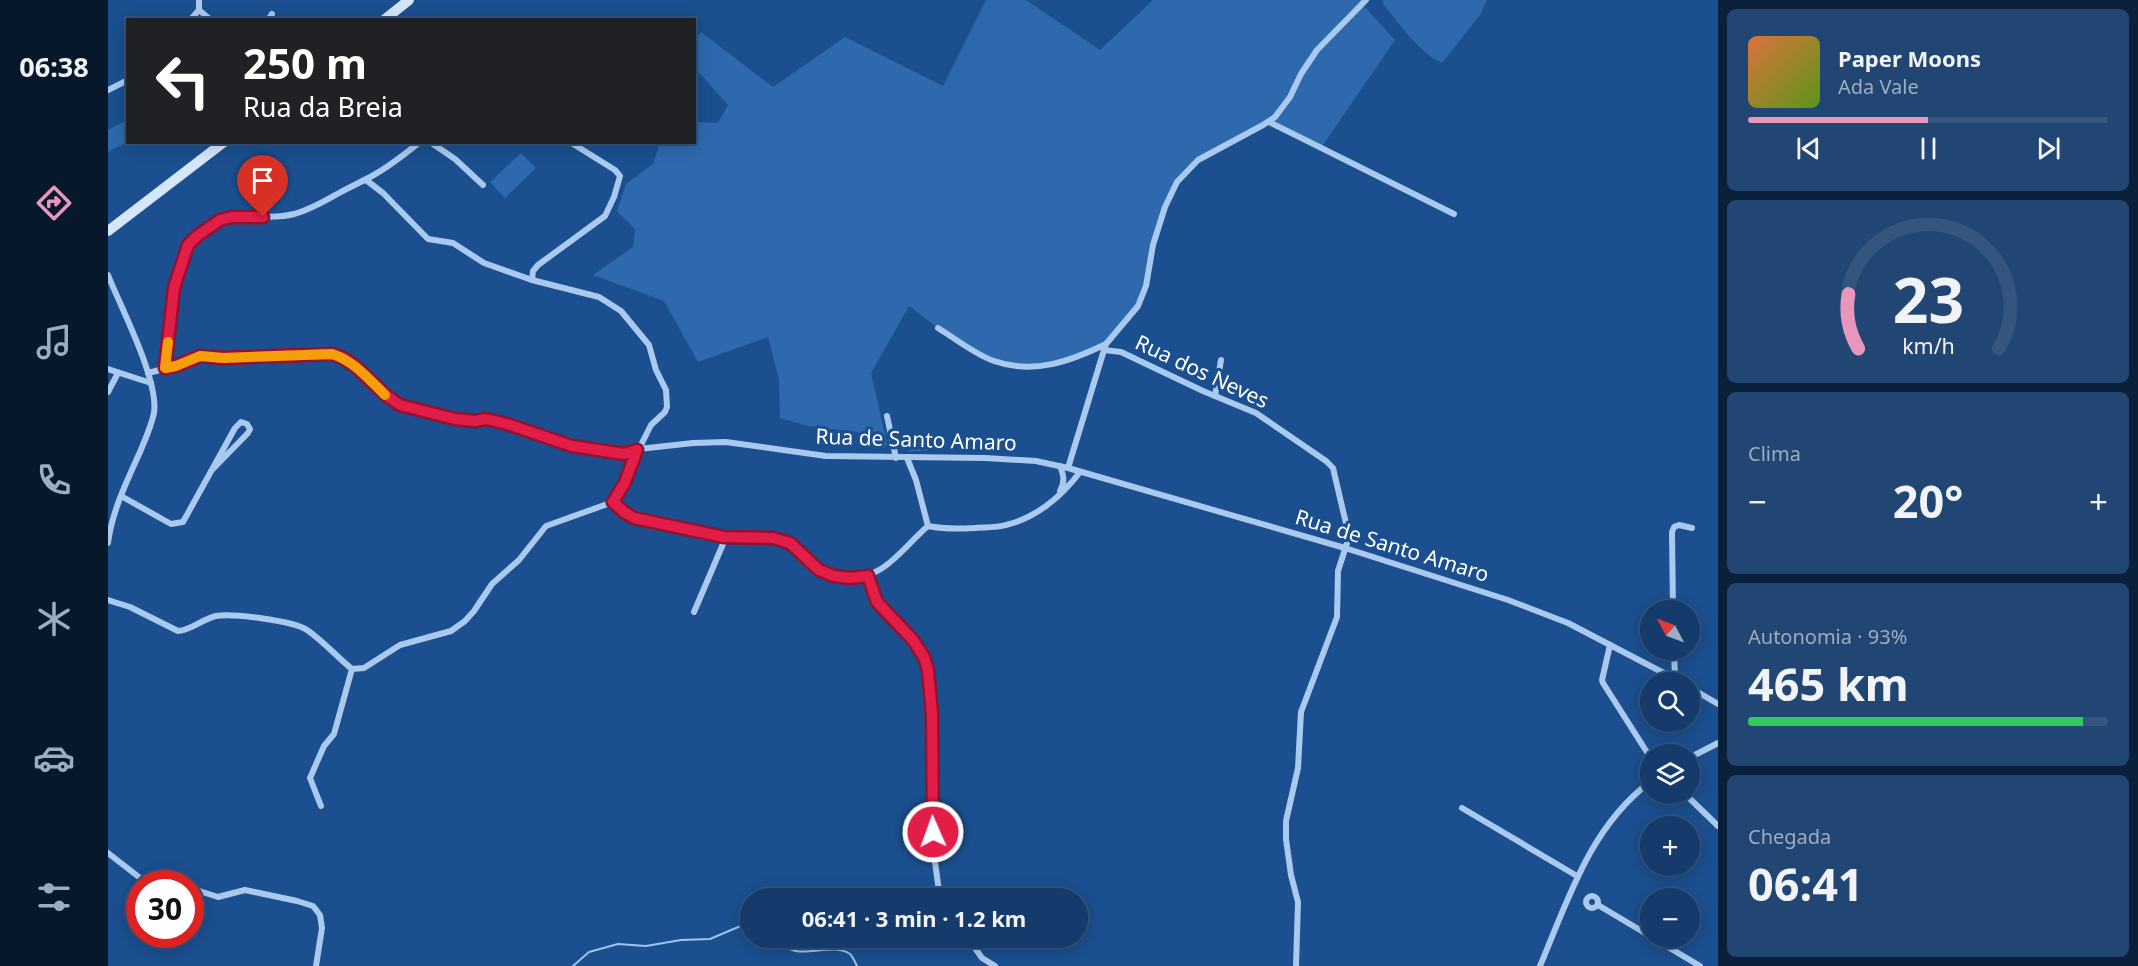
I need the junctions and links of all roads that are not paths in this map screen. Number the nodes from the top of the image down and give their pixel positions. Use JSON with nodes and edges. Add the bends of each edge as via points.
{"nodes":[{"id":1,"x":199,"y":0,"type":"edge"},
{"id":2,"x":409,"y":0,"type":"edge"},
{"id":3,"x":1366,"y":0,"type":"edge"},
{"id":4,"x":199,"y":10,"type":"junction"},
{"id":5,"x":192,"y":18,"type":"edge"},
{"id":6,"x":209,"y":18,"type":"edge"},
{"id":7,"x":386,"y":18,"type":"edge"},
{"id":8,"x":126,"y":81,"type":"edge"},
{"id":9,"x":108,"y":90,"type":"edge"},
{"id":10,"x":1269,"y":122,"type":"junction"},
{"id":11,"x":221,"y":144,"type":"edge"},
{"id":12,"x":417,"y":144,"type":"edge"},
{"id":13,"x":433,"y":144,"type":"edge"},
{"id":14,"x":573,"y":144,"type":"edge"},
{"id":15,"x":366,"y":180,"type":"junction"},
{"id":16,"x":483,"y":185,"type":"dead end"},
{"id":17,"x":1454,"y":214,"type":"dead end"},
{"id":18,"x":108,"y":231,"type":"edge"},
{"id":19,"x":108,"y":275,"type":"edge"},
{"id":20,"x":532,"y":280,"type":"junction"},
{"id":21,"x":938,"y":328,"type":"dead end"},
{"id":22,"x":1105,"y":347,"type":"junction"},
{"id":23,"x":1221,"y":360,"type":"dead end"},
{"id":24,"x":165,"y":368,"type":"junction"},
{"id":25,"x":108,"y":369,"type":"edge"},
{"id":26,"x":118,"y":373,"type":"junction"},
{"id":27,"x":148,"y":374,"type":"junction"},
{"id":28,"x":151,"y":383,"type":"junction"},
{"id":29,"x":108,"y":392,"type":"edge"},
{"id":30,"x":1215,"y":396,"type":"junction"},
{"id":31,"x":887,"y":416,"type":"dead end"},
{"id":32,"x":638,"y":450,"type":"junction"},
{"id":33,"x":896,"y":458,"type":"junction"},
{"id":34,"x":907,"y":458,"type":"junction"},
{"id":35,"x":1060,"y":466,"type":"junction"},
{"id":36,"x":1068,"y":468,"type":"junction"},
{"id":37,"x":211,"y":471,"type":"junction"},
{"id":38,"x":1080,"y":472,"type":"junction"},
{"id":39,"x":121,"y":496,"type":"junction"},
{"id":40,"x":1055,"y":498,"type":"junction"},
{"id":41,"x":613,"y":502,"type":"junction"},
{"id":42,"x":927,"y":526,"type":"junction"},
{"id":43,"x":1692,"y":528,"type":"dead end"},
{"id":44,"x":726,"y":537,"type":"junction"},
{"id":45,"x":108,"y":543,"type":"edge"},
{"id":46,"x":1346,"y":548,"type":"junction"},
{"id":47,"x":868,"y":576,"type":"junction"},
{"id":48,"x":108,"y":600,"type":"edge"},
{"id":49,"x":1674,"y":600,"type":"edge"},
{"id":50,"x":694,"y":612,"type":"dead end"},
{"id":51,"x":1610,"y":645,"type":"junction"},
{"id":52,"x":352,"y":669,"type":"junction"},
{"id":53,"x":1661,"y":672,"type":"edge"},
{"id":54,"x":1700,"y":693,"type":"edge"},
{"id":55,"x":1718,"y":704,"type":"edge"},
{"id":56,"x":1718,"y":743,"type":"edge"},
{"id":57,"x":1642,"y":744,"type":"edge"},
{"id":58,"x":1700,"y":752,"type":"edge"},
{"id":59,"x":1640,"y":791,"type":"edge"},
{"id":60,"x":1695,"y":804,"type":"edge"},
{"id":61,"x":321,"y":806,"type":"dead end"},
{"id":62,"x":1462,"y":808,"type":"dead end"},
{"id":63,"x":1718,"y":826,"type":"edge"},
{"id":64,"x":108,"y":853,"type":"edge"},
{"id":65,"x":130,"y":870,"type":"edge"},
{"id":66,"x":1578,"y":876,"type":"junction"},
{"id":67,"x":939,"y":888,"type":"edge"},
{"id":68,"x":204,"y":892,"type":"edge"},
{"id":69,"x":1598,"y":905,"type":"dead end"},
{"id":70,"x":1640,"y":930,"type":"edge"},
{"id":71,"x":975,"y":948,"type":"edge"},
{"id":72,"x":1670,"y":948,"type":"edge"},
{"id":73,"x":316,"y":966,"type":"edge"},
{"id":74,"x":995,"y":966,"type":"edge"},
{"id":75,"x":1296,"y":966,"type":"edge"},
{"id":76,"x":1540,"y":966,"type":"edge"},
{"id":77,"x":1700,"y":966,"type":"edge"}],
"edges":[{"from":1,"to":4,"type":"street"},
{"from":2,"to":7,"type":"main road"},
{"from":3,"to":10,"type":"street","via":[[1317,50],[1290,97]]},
{"from":4,"to":5,"type":"street"},
{"from":4,"to":6,"type":"street"},
{"from":8,"to":9,"type":"street"},
{"from":10,"to":17,"type":"street"},
{"from":10,"to":22,"type":"street","via":[[1198,160],[1177,182],[1156,235],[1138,306]]},
{"from":11,"to":18,"type":"main road"},
{"from":12,"to":15,"type":"street"},
{"from":13,"to":16,"type":"street"},
{"from":14,"to":20,"type":"street","via":[[620,176],[614,197],[605,216],[538,266]]},
{"from":15,"to":20,"type":"street","via":[[428,240],[453,243],[484,263]]},
{"from":15,"to":24,"type":"street","via":[[292,215],[232,217],[220,220],[197,236],[186,252],[174,288]]},
{"from":19,"to":27,"type":"street"},
{"from":20,"to":32,"type":"street","via":[[612,303],[649,345],[666,390],[667,407],[651,425]]},
{"from":21,"to":22,"type":"street","via":[[994,361],[1020,367],[1071,360]]},
{"from":22,"to":30,"type":"street","name":"Rua dos Neves"},
{"from":22,"to":36,"type":"street"},
{"from":23,"to":30,"type":"street"},
{"from":24,"to":27,"type":"street","name":"Rua de Santo Amaro"},
{"from":24,"to":32,"type":"street","name":"Rua de Santo Amaro","via":[[200,356],[332,354],[355,366],[400,405],[455,419],[507,424],[572,446],[624,454]]},
{"from":25,"to":26,"type":"street"},
{"from":26,"to":28,"type":"street"},
{"from":26,"to":29,"type":"street"},
{"from":27,"to":28,"type":"street"},
{"from":28,"to":39,"type":"street","via":[[153,415]]},
{"from":30,"to":46,"type":"street","name":"Rua dos Neves","via":[[1256,413],[1333,468],[1348,532]]},
{"from":31,"to":33,"type":"street"},
{"from":32,"to":33,"type":"street","name":"Rua de Santo Amaro","via":[[726,442],[826,456]]},
{"from":32,"to":41,"type":"street"},
{"from":33,"to":34,"type":"street","name":"Rua de Santo Amaro"},
{"from":34,"to":35,"type":"street","name":"Rua de Santo Amaro","via":[[985,458]]},
{"from":34,"to":42,"type":"street"},
{"from":35,"to":36,"type":"street","name":"Rua de Santo Amaro"},
{"from":35,"to":40,"type":"street","via":[[1064,483]]},
{"from":36,"to":38,"type":"street","name":"Rua de Santo Amaro"},
{"from":37,"to":37,"type":"street","via":[[235,428],[241,422],[247,424],[248,433]]},
{"from":37,"to":39,"type":"street","via":[[183,522],[177,524]]},
{"from":38,"to":40,"type":"street"},
{"from":38,"to":46,"type":"street","name":"Rua de Santo Amaro"},
{"from":39,"to":45,"type":"street"},
{"from":40,"to":42,"type":"street","via":[[1037,513],[1004,526]]},
{"from":41,"to":44,"type":"street","via":[[634,518]]},
{"from":41,"to":52,"type":"street","via":[[546,526],[519,560],[492,584],[474,611],[451,631],[400,645],[364,668]]},
{"from":42,"to":47,"type":"street","via":[[885,568]]},
{"from":43,"to":49,"type":"street","via":[[1679,525],[1672,532]]},
{"from":44,"to":47,"type":"street","via":[[773,538],[790,543],[819,570],[834,576]]},
{"from":44,"to":50,"type":"street"},
{"from":46,"to":51,"type":"street","name":"Rua de Santo Amaro","via":[[1508,600],[1568,623]]},
{"from":46,"to":75,"type":"street","name":"Rua dos Neves","via":[[1338,571],[1337,617],[1301,712],[1298,768],[1286,821],[1298,902]]},
{"from":47,"to":67,"type":"street","via":[[877,602],[913,640],[928,670],[933,848]]},
{"from":48,"to":52,"type":"street","via":[[178,631],[226,615],[294,624],[307,630]]},
{"from":51,"to":53,"type":"street","name":"Rua de Santo Amaro"},
{"from":51,"to":57,"type":"street","via":[[1602,683]]},
{"from":52,"to":61,"type":"street","via":[[338,724],[310,778]]},
{"from":54,"to":55,"type":"street"},
{"from":56,"to":58,"type":"street"},
{"from":59,"to":66,"type":"street","via":[[1608,825]]},
{"from":60,"to":63,"type":"street"},
{"from":62,"to":66,"type":"street"},
{"from":64,"to":65,"type":"street"},
{"from":66,"to":76,"type":"street"},
{"from":68,"to":73,"type":"street","via":[[218,897],[245,890],[313,906],[320,915],[322,928]]},
{"from":69,"to":70,"type":"street"},
{"from":71,"to":74,"type":"street"},
{"from":72,"to":77,"type":"street"}]}
